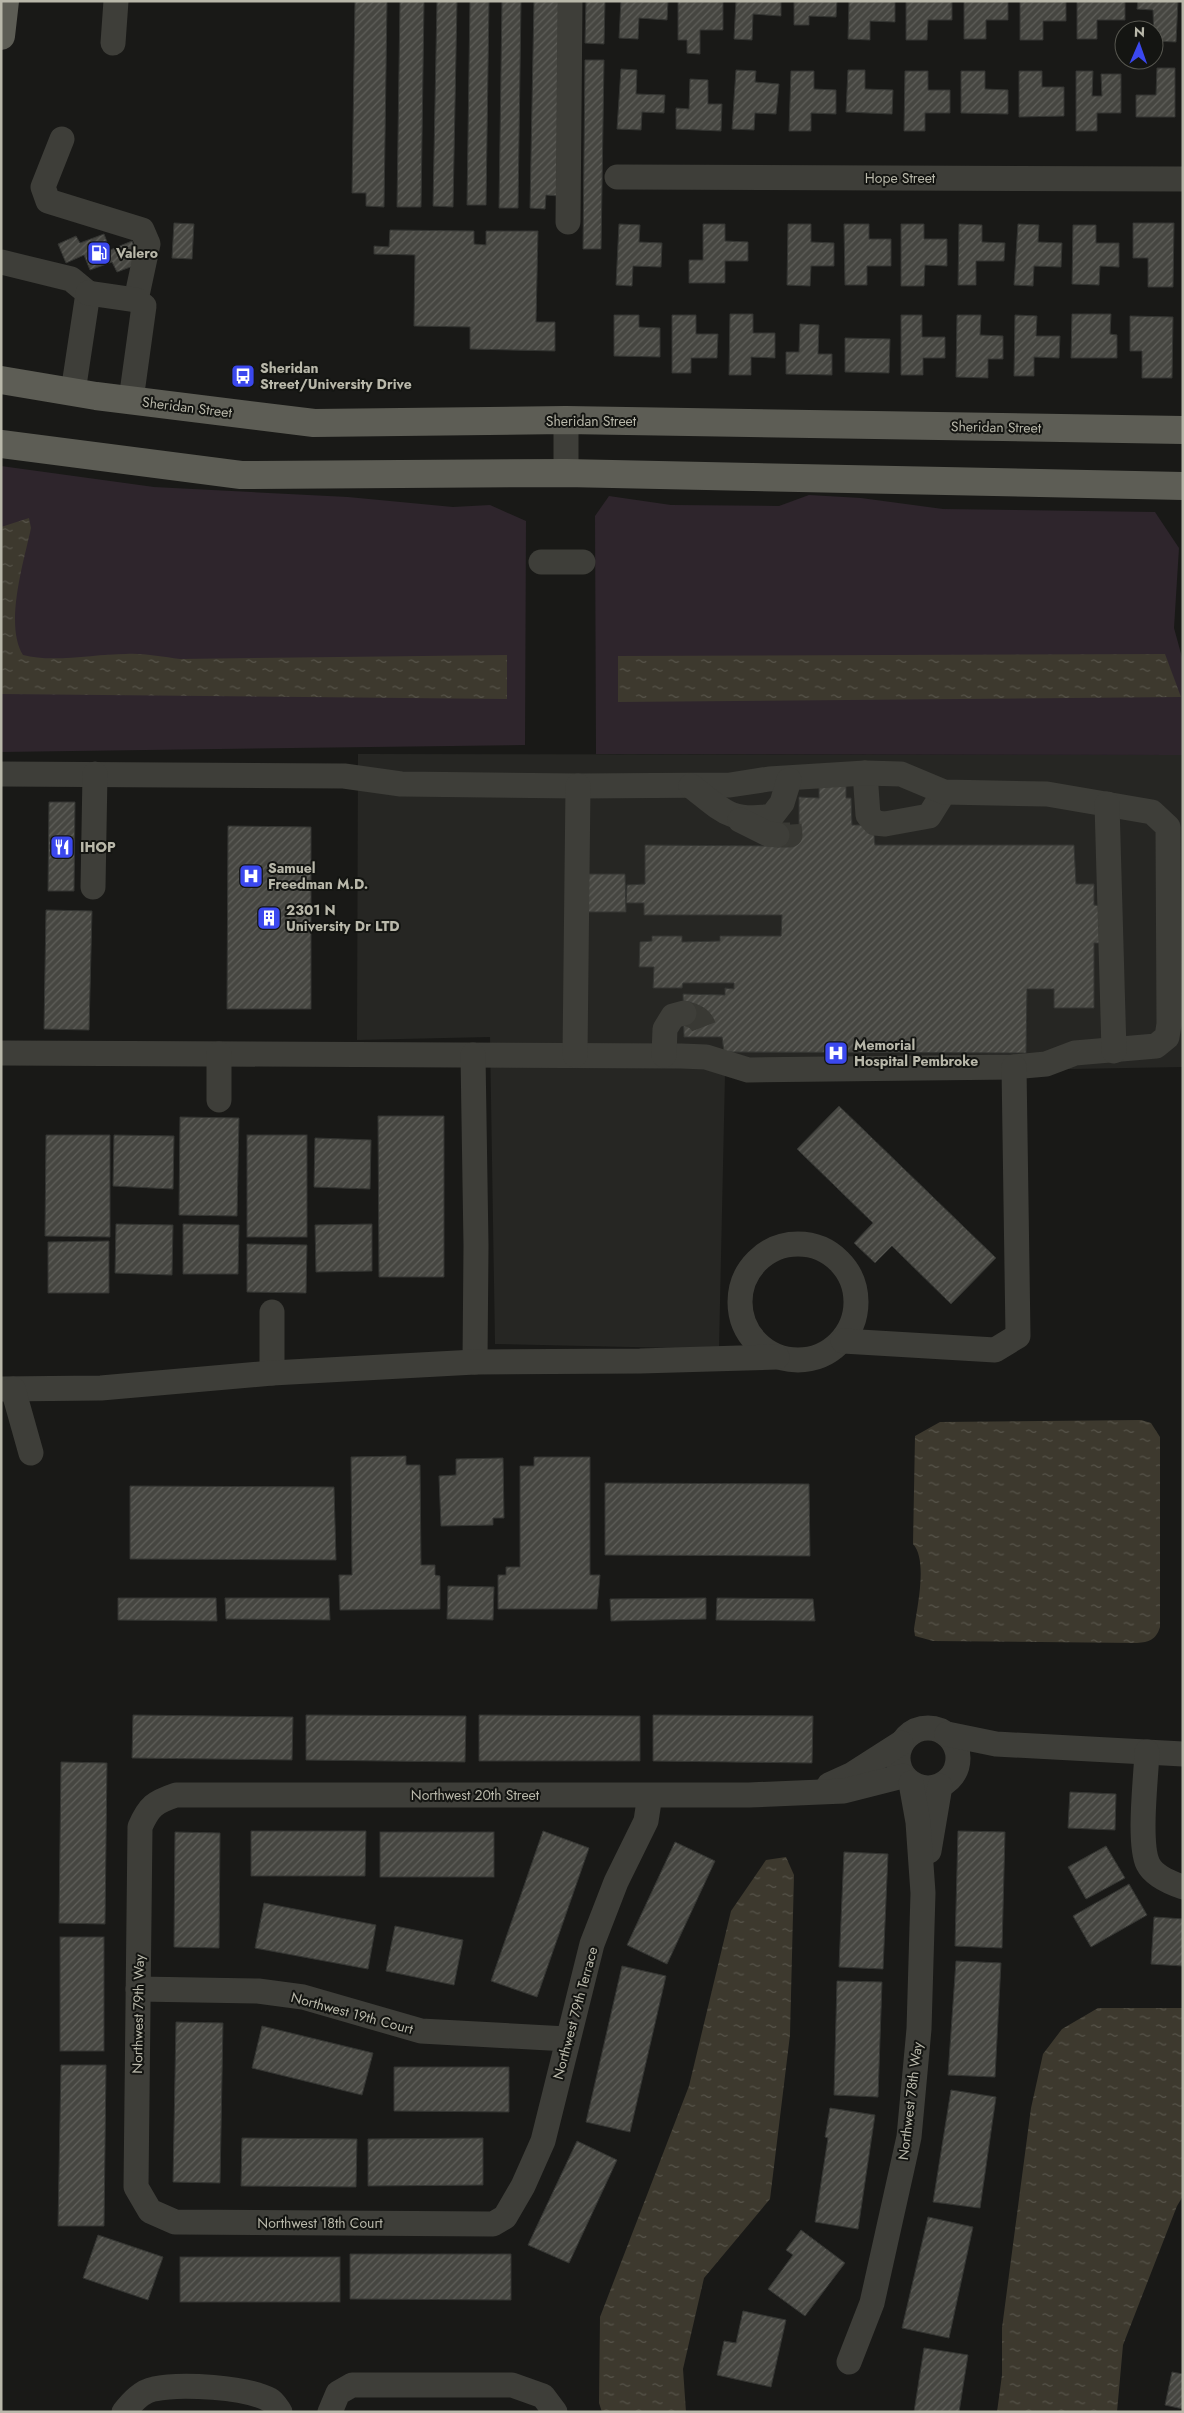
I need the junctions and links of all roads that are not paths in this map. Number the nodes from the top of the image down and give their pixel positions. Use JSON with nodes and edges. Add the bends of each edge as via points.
{"nodes":[{"id":1,"x":5,"y":1,"type":"edge"},
{"id":2,"x":116,"y":1,"type":"edge"},
{"id":3,"x":570,"y":1,"type":"edge"},
{"id":4,"x":1,"y":36,"type":"edge"},
{"id":5,"x":113,"y":43,"type":"dead end"},
{"id":6,"x":62,"y":139,"type":"dead end"},
{"id":7,"x":617,"y":177,"type":"dead end"},
{"id":8,"x":1183,"y":179,"type":"edge"},
{"id":9,"x":568,"y":222,"type":"dead end"},
{"id":10,"x":1,"y":262,"type":"edge"},
{"id":11,"x":88,"y":293,"type":"junction"},
{"id":12,"x":136,"y":300,"type":"junction"},
{"id":13,"x":1,"y":380,"type":"edge"},
{"id":14,"x":74,"y":392,"type":"junction"},
{"id":15,"x":131,"y":400,"type":"junction"},
{"id":16,"x":566,"y":420,"type":"junction"},
{"id":17,"x":1183,"y":430,"type":"edge"},
{"id":18,"x":1,"y":444,"type":"edge"},
{"id":19,"x":566,"y":473,"type":"junction"},
{"id":20,"x":1183,"y":486,"type":"edge"},
{"id":21,"x":541,"y":562,"type":"dead end"},
{"id":22,"x":582,"y":562,"type":"dead end"},
{"id":23,"x":865,"y":773,"type":"junction"},
{"id":24,"x":1,"y":774,"type":"edge"},
{"id":25,"x":96,"y":774,"type":"junction"},
{"id":26,"x":789,"y":780,"type":"junction"},
{"id":27,"x":578,"y":786,"type":"junction"},
{"id":28,"x":691,"y":786,"type":"junction"},
{"id":29,"x":944,"y":792,"type":"junction"},
{"id":30,"x":1107,"y":804,"type":"junction"},
{"id":31,"x":735,"y":817,"type":"junction"},
{"id":32,"x":93,"y":886,"type":"dead end"},
{"id":33,"x":684,"y":1013,"type":"dead end"},
{"id":34,"x":1114,"y":1051,"type":"junction"},
{"id":35,"x":1,"y":1053,"type":"edge"},
{"id":36,"x":219,"y":1054,"type":"junction"},
{"id":37,"x":473,"y":1055,"type":"junction"},
{"id":38,"x":575,"y":1055,"type":"junction"},
{"id":39,"x":664,"y":1056,"type":"junction"},
{"id":40,"x":1014,"y":1067,"type":"junction"},
{"id":41,"x":219,"y":1100,"type":"dead end"},
{"id":42,"x":272,"y":1312,"type":"dead end"},
{"id":43,"x":742,"y":1321,"type":"junction"},
{"id":44,"x":843,"y":1341,"type":"junction"},
{"id":45,"x":778,"y":1357,"type":"junction"},
{"id":46,"x":722,"y":1359,"type":"junction"},
{"id":47,"x":475,"y":1362,"type":"junction"},
{"id":48,"x":272,"y":1373,"type":"junction"},
{"id":49,"x":7,"y":1389,"type":"edge"},
{"id":50,"x":31,"y":1453,"type":"dead end"},
{"id":51,"x":947,"y":1734,"type":"junction"},
{"id":52,"x":901,"y":1743,"type":"junction"},
{"id":53,"x":1074,"y":1746,"type":"junction"},
{"id":54,"x":1147,"y":1752,"type":"junction"},
{"id":55,"x":1183,"y":1754,"type":"edge"},
{"id":56,"x":947,"y":1779,"type":"junction"},
{"id":57,"x":907,"y":1780,"type":"junction"},
{"id":58,"x":812,"y":1792,"type":"junction"},
{"id":59,"x":650,"y":1795,"type":"junction"},
{"id":60,"x":145,"y":1815,"type":"joint"},
{"id":61,"x":1183,"y":1887,"type":"edge"},
{"id":62,"x":923,"y":1893,"type":"junction"},
{"id":63,"x":138,"y":1989,"type":"junction"},
{"id":64,"x":567,"y":2039,"type":"junction"},
{"id":65,"x":150,"y":2211,"type":"joint"},
{"id":66,"x":493,"y":2224,"type":"joint"},
{"id":67,"x":849,"y":2362,"type":"dead end"},
{"id":68,"x":124,"y":2412,"type":"edge"},
{"id":69,"x":280,"y":2412,"type":"edge"},
{"id":70,"x":330,"y":2412,"type":"edge"},
{"id":71,"x":555,"y":2412,"type":"edge"}],
"edges":[{"from":1,"to":4,"type":"main road"},
{"from":2,"to":5,"type":"street"},
{"from":3,"to":9,"type":"street"},
{"from":6,"to":12,"type":"street","via":[[43,187],[48,200],[142,230],[148,244]]},
{"from":7,"to":8,"type":"street","name":"Hope Street"},
{"from":10,"to":11,"type":"street","via":[[71,279]]},
{"from":11,"to":12,"type":"street"},
{"from":11,"to":14,"type":"street"},
{"from":12,"to":15,"type":"street","via":[[144,306]]},
{"from":13,"to":14,"type":"main road","name":"Sheridan Street"},
{"from":14,"to":15,"type":"main road","name":"Sheridan Street"},
{"from":15,"to":16,"type":"main road","name":"Sheridan Street","via":[[314,423]]},
{"from":16,"to":17,"type":"main road","name":"Sheridan Street"},
{"from":16,"to":19,"type":"street"},
{"from":18,"to":19,"type":"main road","via":[[241,475]]},
{"from":19,"to":20,"type":"main road"},
{"from":21,"to":22,"type":"street"},
{"from":23,"to":26,"type":"street"},
{"from":23,"to":29,"type":"street","via":[[901,774]]},
{"from":23,"to":29,"type":"street","via":[[868,815],[875,823],[929,816]]},
{"from":24,"to":25,"type":"street"},
{"from":25,"to":27,"type":"street","via":[[344,776],[401,784]]},
{"from":25,"to":32,"type":"street"},
{"from":26,"to":28,"type":"street"},
{"from":26,"to":31,"type":"street","via":[[782,803],[772,816],[751,820]]},
{"from":26,"to":31,"type":"street","via":[[783,830],[768,834]]},
{"from":27,"to":28,"type":"street"},
{"from":27,"to":38,"type":"street"},
{"from":28,"to":31,"type":"street"},
{"from":29,"to":30,"type":"street","via":[[1047,794]]},
{"from":30,"to":34,"type":"street"},
{"from":30,"to":34,"type":"street","via":[[1152,812],[1168,827],[1167,1037],[1156,1046]]},
{"from":33,"to":39,"type":"street","via":[[673,1016],[665,1028]]},
{"from":34,"to":40,"type":"street","via":[[1075,1053],[1046,1064]]},
{"from":35,"to":36,"type":"street"},
{"from":36,"to":37,"type":"street"},
{"from":36,"to":41,"type":"street"},
{"from":37,"to":38,"type":"street"},
{"from":37,"to":47,"type":"street"},
{"from":38,"to":39,"type":"street"},
{"from":39,"to":40,"type":"street","via":[[706,1047],[748,1070]]},
{"from":40,"to":44,"type":"street","via":[[1018,1336],[995,1350]]},
{"from":42,"to":48,"type":"street"},
{"from":43,"to":44,"type":"street","via":[[741,1289],[755,1262],[779,1246],[798,1243],[817,1246],[834,1256],[847,1270],[855,1287],[857,1306],[853,1324]]},
{"from":43,"to":45,"type":"street","via":[[759,1346]]},
{"from":43,"to":46,"type":"street","via":[[733,1346]]},
{"from":44,"to":45,"type":"street","via":[[828,1353],[810,1360]]},
{"from":45,"to":46,"type":"street"},
{"from":46,"to":47,"type":"street"},
{"from":47,"to":48,"type":"street"},
{"from":48,"to":49,"type":"street","via":[[101,1388]]},
{"from":49,"to":50,"type":"street"},
{"from":51,"to":52,"type":"street","via":[[927,1727],[909,1734]]},
{"from":51,"to":53,"type":"street","via":[[996,1744]]},
{"from":51,"to":56,"type":"street","via":[[958,1751]]},
{"from":52,"to":57,"type":"street","via":[[897,1759]]},
{"from":52,"to":58,"type":"street","name":"Northwest 20th Street","via":[[851,1775]]},
{"from":53,"to":54,"type":"street"},
{"from":53,"to":56,"type":"street","via":[[982,1758]]},
{"from":54,"to":55,"type":"street"},
{"from":54,"to":61,"type":"street","via":[[1144,1849],[1149,1865],[1167,1881]]},
{"from":56,"to":57,"type":"street","via":[[929,1788]]},
{"from":56,"to":62,"type":"street","name":"Northwest 78th Way"},
{"from":57,"to":58,"type":"street","name":"Northwest 20th Street","via":[[844,1792]]},
{"from":57,"to":62,"type":"street","name":"Northwest 78th Way","via":[[918,1822]]},
{"from":58,"to":59,"type":"street","name":"Northwest 20th Street"},
{"from":59,"to":60,"type":"street","name":"Northwest 20th Street","via":[[176,1796],[157,1801]]},
{"from":59,"to":64,"type":"street","name":"Northwest 79th Terrace","via":[[646,1820],[616,1882],[592,1944]]},
{"from":60,"to":63,"type":"street","name":"Northwest 79th Way","via":[[140,1827]]},
{"from":62,"to":67,"type":"street","name":"Northwest 78th Way","via":[[918,2030],[909,2137],[872,2303]]},
{"from":63,"to":64,"type":"street","name":"Northwest 19th Court","via":[[258,1991],[303,1997],[421,2031]]},
{"from":63,"to":65,"type":"street","name":"Northwest 79th Way","via":[[136,2187]]},
{"from":64,"to":66,"type":"street","name":"Northwest 79th Terrace","via":[[543,2141],[505,2217]]},
{"from":65,"to":66,"type":"street","name":"Northwest 18th Court","via":[[175,2222]]},
{"from":68,"to":69,"type":"street","via":[[135,2399],[153,2389],[206,2386],[271,2401]]},
{"from":70,"to":71,"type":"street","via":[[338,2393],[352,2385],[512,2385],[544,2396]]}]}
